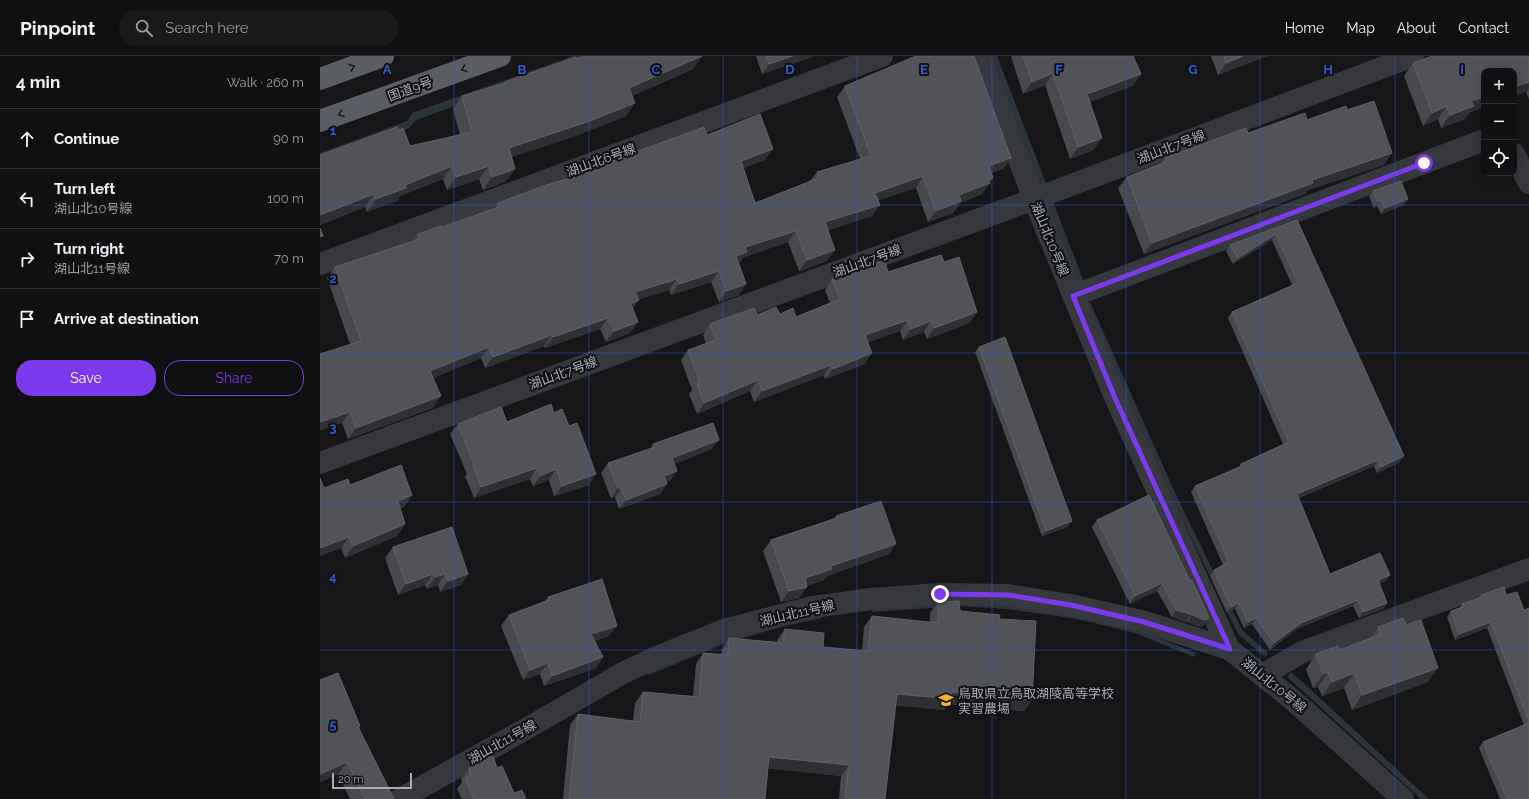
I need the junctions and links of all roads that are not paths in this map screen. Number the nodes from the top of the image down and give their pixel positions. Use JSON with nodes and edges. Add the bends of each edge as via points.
{"nodes":[{"id":1,"x":383,"y":56,"type":"edge"},
{"id":2,"x":500,"y":56,"type":"edge"},
{"id":3,"x":882,"y":56,"type":"edge"},
{"id":4,"x":979,"y":56,"type":"edge"},
{"id":5,"x":1413,"y":56,"type":"edge"},
{"id":6,"x":320,"y":79,"type":"edge"},
{"id":7,"x":320,"y":121,"type":"edge"},
{"id":8,"x":1481,"y":141,"type":"edge"},
{"id":9,"x":1517,"y":160,"type":"edge"},
{"id":10,"x":1529,"y":183,"type":"edge"},
{"id":11,"x":1034,"y":199,"type":"junction"},
{"id":12,"x":320,"y":264,"type":"edge"},
{"id":13,"x":1073,"y":296,"type":"junction"},
{"id":14,"x":320,"y":463,"type":"edge"},
{"id":15,"x":1529,"y":570,"type":"edge"},
{"id":16,"x":1230,"y":649,"type":"junction"},
{"id":17,"x":1263,"y":675,"type":"junction"},
{"id":18,"x":428,"y":792,"type":"edge"},
{"id":19,"x":400,"y":799,"type":"edge"},
{"id":20,"x":1403,"y":799,"type":"edge"}],
"edges":[{"from":6,"to":1,"type":"highway","one_way":true},
{"from":2,"to":7,"type":"highway","name":"国道9号","one_way":true},
{"from":3,"to":12,"type":"street","name":"湖山北6号線"},
{"from":4,"to":11,"type":"street","name":"湖山北10号線"},
{"from":5,"to":11,"type":"street","name":"湖山北7号線"},
{"from":8,"to":13,"type":"street"},
{"from":9,"to":10,"type":"street"},
{"from":11,"to":13,"type":"street","name":"湖山北10号線"},
{"from":11,"to":14,"type":"street","name":"湖山北7号線"},
{"from":13,"to":16,"type":"street","name":"湖山北10号線","via":[[1115,398]]},
{"from":15,"to":17,"type":"street","via":[[1302,652]]},
{"from":16,"to":17,"type":"street","name":"湖山北10号線"},
{"from":16,"to":18,"type":"street","name":"湖山北11号線","via":[[1144,622],[1071,605],[1008,595],[940,594],[871,599],[813,607],[724,630],[623,672],[524,730]]},
{"from":17,"to":20,"type":"street","name":"湖山北10号線"},
{"from":18,"to":19,"type":"street","name":"湖山北11号線"}]}
